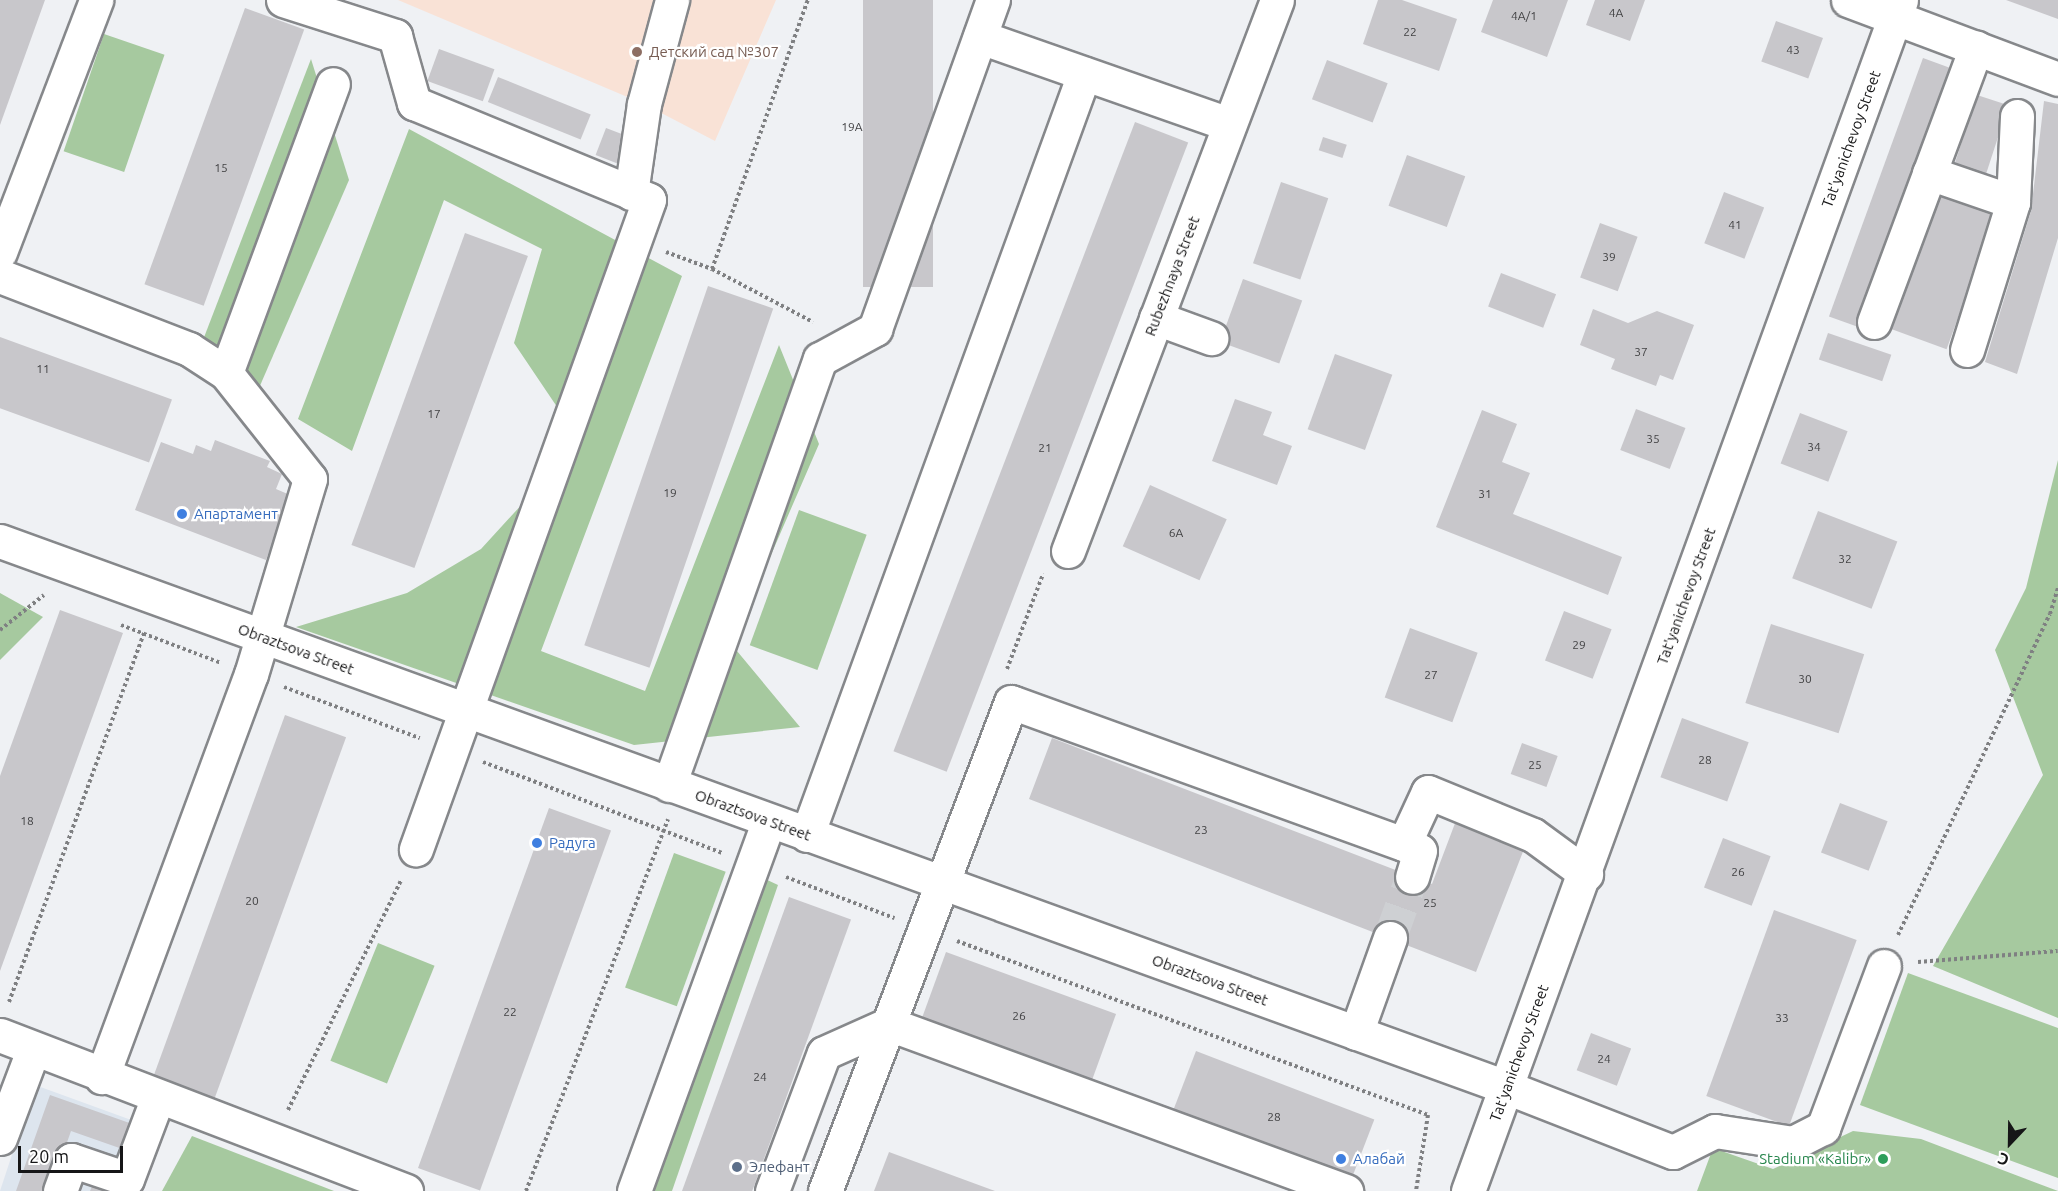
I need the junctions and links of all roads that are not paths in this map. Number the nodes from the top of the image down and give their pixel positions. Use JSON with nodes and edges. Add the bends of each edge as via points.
{"nodes":[{"id":1,"x":96,"y":0,"type":"edge"},
{"id":2,"x":672,"y":0,"type":"edge"},
{"id":3,"x":993,"y":0,"type":"edge"},
{"id":4,"x":1277,"y":0,"type":"edge"},
{"id":5,"x":1848,"y":0,"type":"edge"},
{"id":6,"x":301,"y":3,"type":"edge"},
{"id":7,"x":1898,"y":8,"type":"edge"},
{"id":8,"x":980,"y":37,"type":"junction"},
{"id":9,"x":1976,"y":47,"type":"junction"},
{"id":10,"x":1084,"y":74,"type":"junction"},
{"id":11,"x":2058,"y":80,"type":"edge"},
{"id":12,"x":333,"y":84,"type":"dead end"},
{"id":13,"x":2018,"y":116,"type":"dead end"},
{"id":14,"x":1214,"y":119,"type":"dead end"},
{"id":15,"x":1929,"y":172,"type":"junction"},
{"id":16,"x":631,"y":193,"type":"junction"},
{"id":17,"x":2013,"y":202,"type":"junction"},
{"id":18,"x":0,"y":252,"type":"edge"},
{"id":19,"x":0,"y":276,"type":"edge"},
{"id":20,"x":1156,"y":318,"type":"junction"},
{"id":21,"x":1874,"y":322,"type":"dead end"},
{"id":22,"x":1211,"y":339,"type":"dead end"},
{"id":23,"x":1967,"y":350,"type":"dead end"},
{"id":24,"x":226,"y":374,"type":"junction"},
{"id":25,"x":0,"y":541,"type":"edge"},
{"id":26,"x":1068,"y":551,"type":"dead end"},
{"id":27,"x":264,"y":637,"type":"junction"},
{"id":28,"x":466,"y":711,"type":"junction"},
{"id":29,"x":674,"y":787,"type":"junction"},
{"id":30,"x":769,"y":821,"type":"junction"},
{"id":31,"x":807,"y":835,"type":"junction"},
{"id":32,"x":1404,"y":844,"type":"junction"},
{"id":33,"x":416,"y":849,"type":"road end"},
{"id":34,"x":1586,"y":874,"type":"junction"},
{"id":35,"x":1413,"y":877,"type":"tunnel mouth"},
{"id":36,"x":943,"y":884,"type":"junction"},
{"id":37,"x":1390,"y":938,"type":"tunnel mouth"},
{"id":38,"x":1884,"y":966,"type":"road end"},
{"id":39,"x":4,"y":1020,"type":"edge"},
{"id":40,"x":889,"y":1024,"type":"junction"},
{"id":41,"x":1356,"y":1033,"type":"junction"},
{"id":42,"x":33,"y":1050,"type":"junction"},
{"id":43,"x":102,"y":1077,"type":"junction"},
{"id":44,"x":1506,"y":1087,"type":"junction"},
{"id":45,"x":158,"y":1097,"type":"junction"},
{"id":46,"x":0,"y":1138,"type":"edge"},
{"id":47,"x":1308,"y":1184,"type":"edge"},
{"id":48,"x":60,"y":1191,"type":"edge"},
{"id":49,"x":406,"y":1191,"type":"edge"},
{"id":50,"x":634,"y":1191,"type":"edge"},
{"id":51,"x":772,"y":1191,"type":"edge"},
{"id":52,"x":825,"y":1191,"type":"edge"},
{"id":53,"x":1346,"y":1191,"type":"edge"},
{"id":54,"x":1468,"y":1191,"type":"edge"}],
"edges":[{"from":1,"to":18,"type":"street"},
{"from":2,"to":16,"type":"street","via":[[644,104]]},
{"from":3,"to":8,"type":"street"},
{"from":4,"to":20,"type":"street","name":"Rubezhnaya Street"},
{"from":5,"to":7,"type":"street"},
{"from":6,"to":16,"type":"street","via":[[395,36],[414,103]]},
{"from":7,"to":9,"type":"street"},
{"from":7,"to":34,"type":"street","name":"Tat'yanichevoy Street"},
{"from":8,"to":10,"type":"street"},
{"from":8,"to":29,"type":"street","via":[[874,329],[820,359]]},
{"from":9,"to":11,"type":"street"},
{"from":9,"to":15,"type":"street"},
{"from":10,"to":14,"type":"street"},
{"from":10,"to":31,"type":"street"},
{"from":12,"to":24,"type":"street"},
{"from":13,"to":17,"type":"street"},
{"from":15,"to":17,"type":"street"},
{"from":15,"to":21,"type":"street"},
{"from":16,"to":28,"type":"street","via":[[649,200]]},
{"from":17,"to":23,"type":"street"},
{"from":19,"to":24,"type":"street","via":[[189,349]]},
{"from":20,"to":22,"type":"street"},
{"from":20,"to":26,"type":"street","name":"Rubezhnaya Street"},
{"from":24,"to":27,"type":"street","via":[[310,478]]},
{"from":25,"to":27,"type":"street","name":"Obraztsova Street"},
{"from":27,"to":28,"type":"street","name":"Obraztsova Street"},
{"from":27,"to":43,"type":"street"},
{"from":28,"to":29,"type":"street","name":"Obraztsova Street"},
{"from":28,"to":33,"type":"street"},
{"from":29,"to":30,"type":"street","name":"Obraztsova Street"},
{"from":30,"to":31,"type":"street","name":"Obraztsova Street"},
{"from":30,"to":50,"type":"street"},
{"from":31,"to":36,"type":"street","name":"Obraztsova Street"},
{"from":32,"to":34,"type":"street","via":[[1428,792],[1533,835]]},
{"from":32,"to":35,"type":"street","via":[[1420,851]]},
{"from":32,"to":36,"type":"street","via":[[1011,702]]},
{"from":34,"to":44,"type":"street","name":"Tat'yanichevoy Street"},
{"from":36,"to":40,"type":"street"},
{"from":36,"to":41,"type":"street","name":"Obraztsova Street"},
{"from":37,"to":41,"type":"street"},
{"from":38,"to":44,"type":"street","name":"Obraztsova Street","via":[[1823,1128],[1793,1143],[1715,1131],[1673,1152]]},
{"from":39,"to":42,"type":"street"},
{"from":40,"to":47,"type":"street"},
{"from":40,"to":51,"type":"street","via":[[824,1053]]},
{"from":40,"to":52,"type":"street"},
{"from":41,"to":44,"type":"street","name":"Obraztsova Street"},
{"from":42,"to":43,"type":"street"},
{"from":42,"to":46,"type":"street"},
{"from":43,"to":45,"type":"street"},
{"from":44,"to":54,"type":"street","name":"Tat'yanichevoy Street"},
{"from":45,"to":48,"type":"street","via":[[127,1179],[71,1160]]},
{"from":45,"to":49,"type":"street"},
{"from":47,"to":53,"type":"street"}]}
